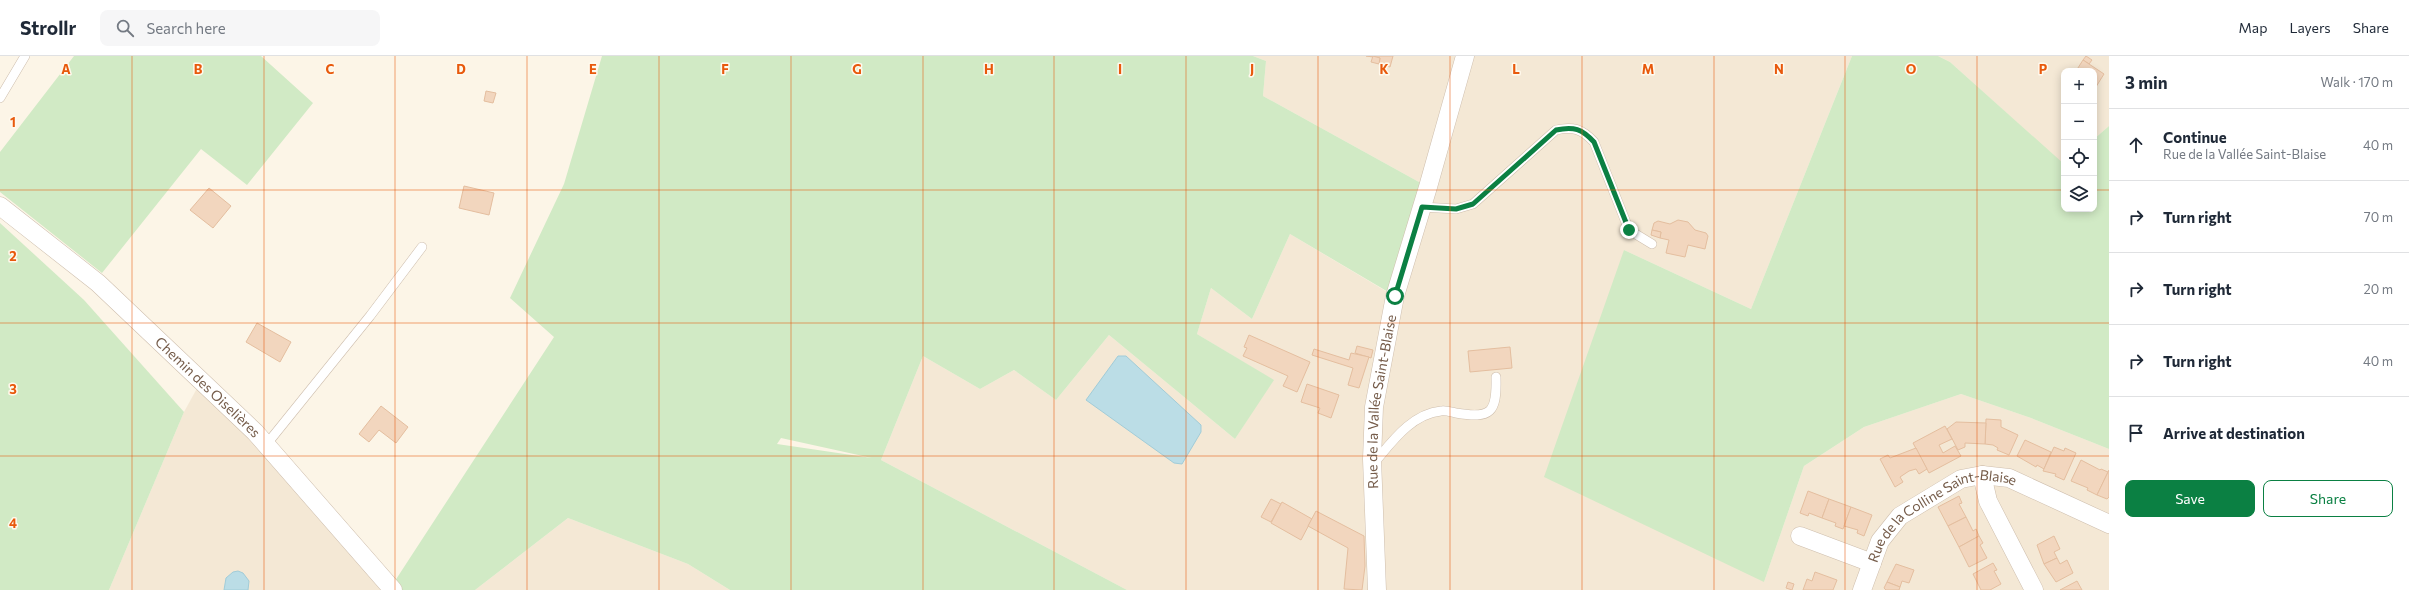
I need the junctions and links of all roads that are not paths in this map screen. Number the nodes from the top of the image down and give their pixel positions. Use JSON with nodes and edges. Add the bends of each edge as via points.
{"nodes":[{"id":1,"x":25,"y":56,"type":"edge"},
{"id":2,"x":1465,"y":56,"type":"edge"},
{"id":3,"x":0,"y":98,"type":"edge"},
{"id":4,"x":0,"y":206,"type":"edge"},
{"id":5,"x":1422,"y":207,"type":"junction"},
{"id":6,"x":1652,"y":244,"type":"dead end"},
{"id":7,"x":422,"y":247,"type":"dead end"},
{"id":8,"x":1496,"y":377,"type":"dead end"},
{"id":9,"x":266,"y":445,"type":"junction"},
{"id":10,"x":1372,"y":466,"type":"junction"},
{"id":11,"x":1982,"y":475,"type":"junction"},
{"id":12,"x":2109,"y":524,"type":"edge"},
{"id":13,"x":1800,"y":536,"type":"dead end"},
{"id":14,"x":1872,"y":563,"type":"junction"},
{"id":15,"x":1376,"y":587,"type":"edge"},
{"id":16,"x":393,"y":590,"type":"edge"},
{"id":17,"x":1862,"y":590,"type":"edge"},
{"id":18,"x":2034,"y":590,"type":"edge"}],
"edges":[{"from":1,"to":3,"type":"lane"},
{"from":2,"to":5,"type":"street","name":"Rue de la Vallée Saint-Blaise"},
{"from":4,"to":9,"type":"street","name":"Chemin des Oiselières","via":[[98,283]]},
{"from":5,"to":6,"type":"lane","via":[[1456,209],[1473,204],[1556,130],[1570,126],[1584,131],[1594,142],[1629,230]]},
{"from":5,"to":10,"type":"street","name":"Rue de la Vallée Saint-Blaise","via":[[1395,296],[1374,407]]},
{"from":7,"to":9,"type":"lane"},
{"from":8,"to":10,"type":"lane","via":[[1496,396],[1493,408],[1487,414],[1476,416],[1441,411],[1415,421],[1400,432]]},
{"from":9,"to":16,"type":"street","name":"Chemin des Oiselières"},
{"from":10,"to":15,"type":"street","name":"Rue de la Vallée Saint-Blaise"},
{"from":11,"to":12,"type":"street","name":"Rue de la Colline Saint-Blaise","via":[[2009,478]]},
{"from":11,"to":14,"type":"street","name":"Rue de la Colline Saint-Blaise","via":[[1961,479],[1900,516],[1880,541]]},
{"from":11,"to":18,"type":"street","via":[[1988,501]]},
{"from":13,"to":14,"type":"street"},
{"from":14,"to":17,"type":"street","name":"Rue de la Colline Saint-Blaise"}]}
